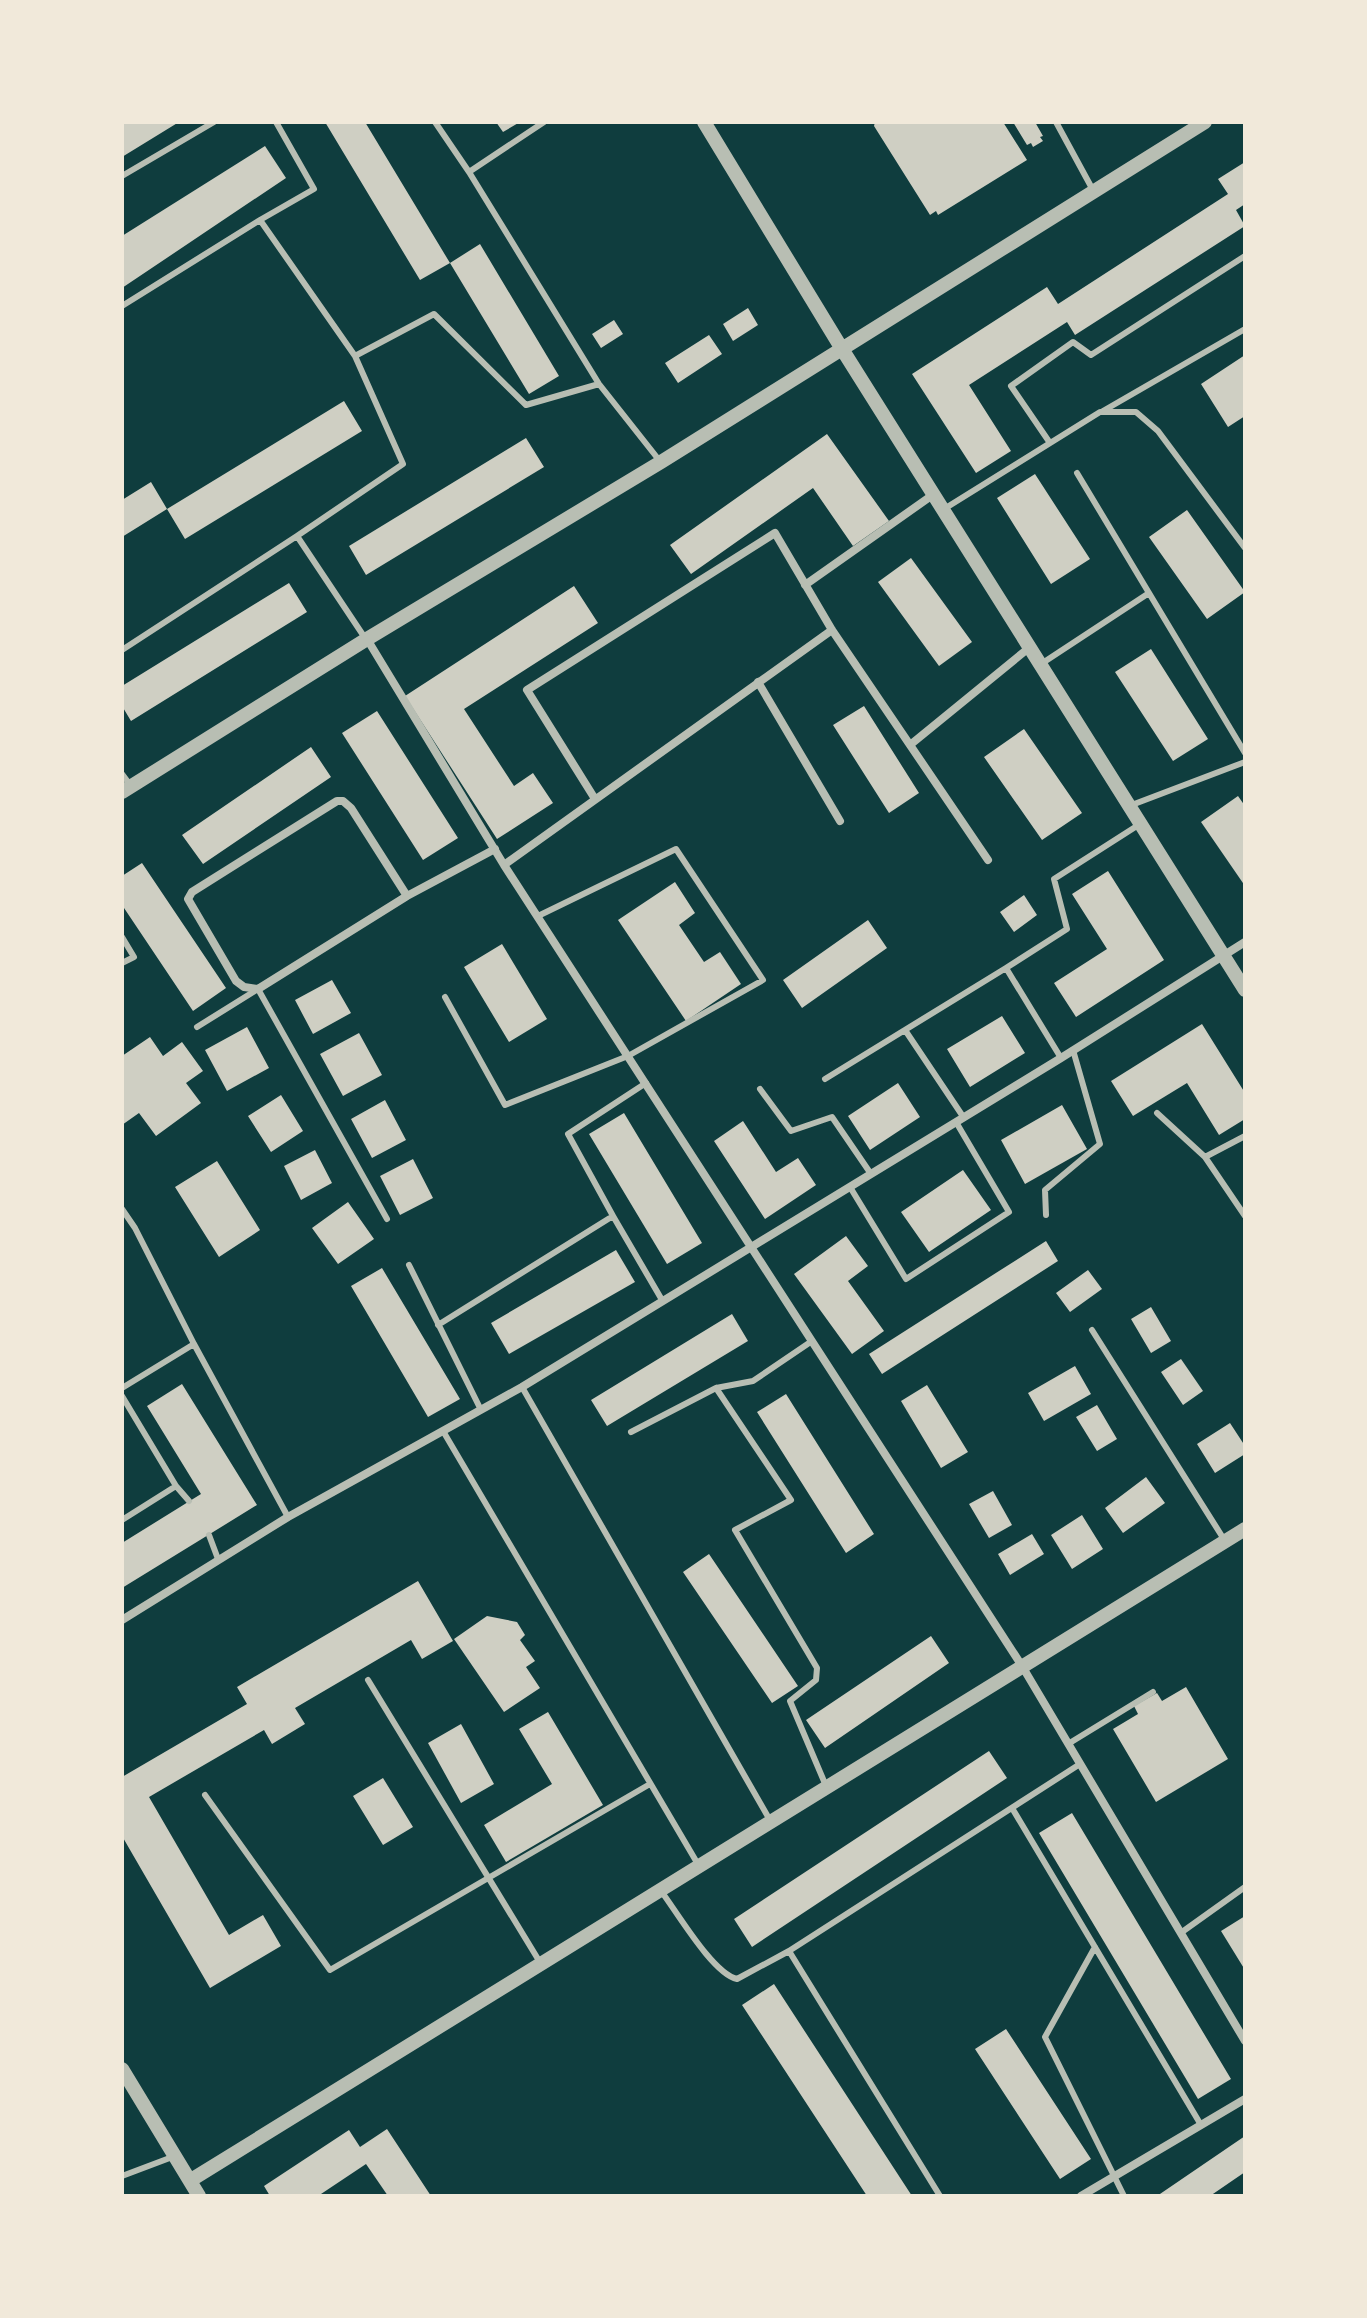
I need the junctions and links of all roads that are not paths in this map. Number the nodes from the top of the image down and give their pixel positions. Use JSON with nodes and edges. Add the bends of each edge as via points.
{"nodes":[{"id":1,"x":214,"y":122,"type":"edge"},
{"id":2,"x":276,"y":122,"type":"edge"},
{"id":3,"x":435,"y":122,"type":"edge"},
{"id":4,"x":544,"y":122,"type":"edge"},
{"id":5,"x":704,"y":122,"type":"edge"},
{"id":6,"x":1056,"y":122,"type":"edge"},
{"id":7,"x":1205,"y":122,"type":"edge"},
{"id":8,"x":469,"y":172,"type":"junction"},
{"id":9,"x":122,"y":176,"type":"edge"},
{"id":10,"x":1094,"y":192,"type":"junction"},
{"id":11,"x":260,"y":220,"type":"junction"},
{"id":12,"x":1245,"y":256,"type":"edge"},
{"id":13,"x":122,"y":306,"type":"edge"},
{"id":14,"x":1245,"y":329,"type":"edge"},
{"id":15,"x":842,"y":349,"type":"junction"},
{"id":16,"x":355,"y":356,"type":"junction"},
{"id":17,"x":599,"y":384,"type":"junction"},
{"id":18,"x":1100,"y":412,"type":"junction"},
{"id":19,"x":1050,"y":443,"type":"junction"},
{"id":20,"x":661,"y":462,"type":"junction"},
{"id":21,"x":1077,"y":473,"type":"dead end"},
{"id":22,"x":935,"y":494,"type":"junction"},
{"id":23,"x":944,"y":509,"type":"junction"},
{"id":24,"x":297,"y":536,"type":"junction"},
{"id":25,"x":1245,"y":548,"type":"edge"},
{"id":26,"x":805,"y":585,"type":"junction"},
{"id":27,"x":1149,"y":593,"type":"junction"},
{"id":28,"x":832,"y":630,"type":"junction"},
{"id":29,"x":367,"y":639,"type":"junction"},
{"id":30,"x":1030,"y":647,"type":"junction"},
{"id":31,"x":122,"y":650,"type":"edge"},
{"id":32,"x":1041,"y":664,"type":"junction"},
{"id":33,"x":758,"y":682,"type":"junction"},
{"id":34,"x":910,"y":745,"type":"junction"},
{"id":35,"x":1245,"y":753,"type":"edge"},
{"id":36,"x":1245,"y":762,"type":"edge"},
{"id":37,"x":125,"y":784,"type":"edge"},
{"id":38,"x":595,"y":799,"type":"junction"},
{"id":39,"x":1129,"y":806,"type":"junction"},
{"id":40,"x":840,"y":821,"type":"dead end"},
{"id":41,"x":1140,"y":824,"type":"junction"},
{"id":42,"x":495,"y":849,"type":"junction"},
{"id":43,"x":988,"y":860,"type":"dead end"},
{"id":44,"x":504,"y":865,"type":"junction"},
{"id":45,"x":407,"y":896,"type":"junction"},
{"id":46,"x":538,"y":916,"type":"junction"},
{"id":47,"x":122,"y":937,"type":"edge"},
{"id":48,"x":1245,"y":942,"type":"edge"},
{"id":49,"x":1223,"y":955,"type":"junction"},
{"id":50,"x":122,"y":963,"type":"edge"},
{"id":51,"x":1006,"y":968,"type":"junction"},
{"id":52,"x":258,"y":989,"type":"junction"},
{"id":53,"x":1245,"y":990,"type":"edge"},
{"id":54,"x":445,"y":997,"type":"dead end"},
{"id":55,"x":197,"y":1027,"type":"dead end"},
{"id":56,"x":905,"y":1030,"type":"junction"},
{"id":57,"x":1073,"y":1050,"type":"junction"},
{"id":58,"x":628,"y":1056,"type":"junction"},
{"id":59,"x":1061,"y":1058,"type":"junction"},
{"id":60,"x":825,"y":1079,"type":"dead end"},
{"id":61,"x":646,"y":1083,"type":"junction"},
{"id":62,"x":760,"y":1089,"type":"dead end"},
{"id":63,"x":1157,"y":1113,"type":"dead end"},
{"id":64,"x":960,"y":1120,"type":"junction"},
{"id":65,"x":1245,"y":1136,"type":"edge"},
{"id":66,"x":1205,"y":1157,"type":"junction"},
{"id":67,"x":871,"y":1174,"type":"junction"},
{"id":68,"x":850,"y":1187,"type":"junction"},
{"id":69,"x":122,"y":1209,"type":"edge"},
{"id":70,"x":1046,"y":1215,"type":"dead end"},
{"id":71,"x":613,"y":1216,"type":"junction"},
{"id":72,"x":1245,"y":1216,"type":"edge"},
{"id":73,"x":387,"y":1219,"type":"dead end"},
{"id":74,"x":751,"y":1247,"type":"junction"},
{"id":75,"x":409,"y":1265,"type":"dead end"},
{"id":76,"x":662,"y":1300,"type":"junction"},
{"id":77,"x":438,"y":1325,"type":"junction"},
{"id":78,"x":1092,"y":1330,"type":"dead end"},
{"id":79,"x":812,"y":1341,"type":"junction"},
{"id":80,"x":194,"y":1344,"type":"junction"},
{"id":81,"x":522,"y":1387,"type":"junction"},
{"id":82,"x":122,"y":1388,"type":"edge"},
{"id":83,"x":716,"y":1388,"type":"junction"},
{"id":84,"x":122,"y":1396,"type":"edge"},
{"id":85,"x":481,"y":1410,"type":"junction"},
{"id":86,"x":443,"y":1431,"type":"junction"},
{"id":87,"x":631,"y":1432,"type":"dead end"},
{"id":88,"x":176,"y":1486,"type":"junction"},
{"id":89,"x":189,"y":1501,"type":"dead end"},
{"id":90,"x":288,"y":1517,"type":"junction"},
{"id":91,"x":122,"y":1520,"type":"edge"},
{"id":92,"x":1245,"y":1529,"type":"edge"},
{"id":93,"x":209,"y":1535,"type":"dead end"},
{"id":94,"x":1225,"y":1541,"type":"junction"},
{"id":95,"x":218,"y":1559,"type":"junction"},
{"id":96,"x":122,"y":1620,"type":"edge"},
{"id":97,"x":1022,"y":1666,"type":"junction"},
{"id":98,"x":368,"y":1680,"type":"dead end"},
{"id":99,"x":1153,"y":1692,"type":"dead end"},
{"id":100,"x":1068,"y":1744,"type":"junction"},
{"id":101,"x":1080,"y":1764,"type":"junction"},
{"id":102,"x":650,"y":1784,"type":"junction"},
{"id":103,"x":827,"y":1787,"type":"junction"},
{"id":104,"x":205,"y":1795,"type":"dead end"},
{"id":105,"x":1012,"y":1808,"type":"junction"},
{"id":106,"x":771,"y":1822,"type":"junction"},
{"id":107,"x":699,"y":1866,"type":"junction"},
{"id":108,"x":489,"y":1878,"type":"junction"},
{"id":109,"x":1245,"y":1887,"type":"edge"},
{"id":110,"x":661,"y":1890,"type":"junction"},
{"id":111,"x":1182,"y":1932,"type":"junction"},
{"id":112,"x":1095,"y":1947,"type":"junction"},
{"id":113,"x":789,"y":1951,"type":"junction"},
{"id":114,"x":541,"y":1964,"type":"junction"},
{"id":115,"x":1245,"y":2041,"type":"edge"},
{"id":116,"x":122,"y":2069,"type":"edge"},
{"id":117,"x":1245,"y":2099,"type":"edge"},
{"id":118,"x":1201,"y":2125,"type":"junction"},
{"id":119,"x":175,"y":2156,"type":"junction"},
{"id":120,"x":122,"y":2176,"type":"edge"},
{"id":121,"x":1114,"y":2176,"type":"junction"},
{"id":122,"x":191,"y":2180,"type":"junction"},
{"id":123,"x":199,"y":2196,"type":"edge"},
{"id":124,"x":940,"y":2196,"type":"edge"},
{"id":125,"x":1081,"y":2196,"type":"edge"},
{"id":126,"x":1124,"y":2196,"type":"edge"}],
"edges":[{"from":1,"to":9,"type":"lane"},
{"from":2,"to":11,"type":"lane","via":[[314,189]]},
{"from":3,"to":8,"type":"lane"},
{"from":4,"to":8,"type":"lane"},
{"from":5,"to":15,"type":"street"},
{"from":6,"to":10,"type":"lane"},
{"from":7,"to":10,"type":"street"},
{"from":8,"to":17,"type":"lane"},
{"from":10,"to":15,"type":"street"},
{"from":11,"to":13,"type":"lane"},
{"from":11,"to":16,"type":"lane"},
{"from":12,"to":19,"type":"lane","via":[[1091,355],[1073,342],[1011,386]]},
{"from":14,"to":18,"type":"lane"},
{"from":15,"to":20,"type":"street"},
{"from":15,"to":22,"type":"street"},
{"from":16,"to":17,"type":"lane","via":[[434,314],[526,405]]},
{"from":16,"to":24,"type":"lane","via":[[403,464]]},
{"from":17,"to":20,"type":"lane"},
{"from":18,"to":19,"type":"lane"},
{"from":18,"to":25,"type":"lane","via":[[1136,412],[1158,431]]},
{"from":19,"to":23,"type":"lane"},
{"from":20,"to":29,"type":"street"},
{"from":21,"to":27,"type":"lane"},
{"from":22,"to":23,"type":"street"},
{"from":22,"to":26,"type":"street"},
{"from":23,"to":30,"type":"street"},
{"from":24,"to":29,"type":"lane"},
{"from":24,"to":31,"type":"lane"},
{"from":26,"to":28,"type":"street"},
{"from":26,"to":38,"type":"street","via":[[775,533],[527,690]]},
{"from":27,"to":32,"type":"lane"},
{"from":27,"to":35,"type":"lane"},
{"from":28,"to":33,"type":"street"},
{"from":28,"to":34,"type":"street"},
{"from":29,"to":37,"type":"street"},
{"from":29,"to":42,"type":"street"},
{"from":30,"to":32,"type":"street"},
{"from":30,"to":34,"type":"street"},
{"from":32,"to":39,"type":"street"},
{"from":33,"to":38,"type":"street"},
{"from":33,"to":40,"type":"street"},
{"from":34,"to":43,"type":"street"},
{"from":36,"to":39,"type":"lane"},
{"from":38,"to":44,"type":"street"},
{"from":39,"to":41,"type":"street"},
{"from":41,"to":49,"type":"street"},
{"from":41,"to":51,"type":"lane","via":[[1054,879],[1067,929]]},
{"from":42,"to":44,"type":"street"},
{"from":42,"to":45,"type":"street"},
{"from":44,"to":46,"type":"street"},
{"from":45,"to":52,"type":"street"},
{"from":45,"to":52,"type":"street","via":[[351,808],[337,801],[188,899],[236,981]]},
{"from":46,"to":58,"type":"street"},
{"from":46,"to":58,"type":"lane","via":[[676,849],[763,980]]},
{"from":47,"to":50,"type":"lane","via":[[134,957]]},
{"from":48,"to":49,"type":"street"},
{"from":49,"to":53,"type":"street"},
{"from":49,"to":57,"type":"street"},
{"from":51,"to":56,"type":"lane"},
{"from":51,"to":59,"type":"lane"},
{"from":52,"to":55,"type":"lane"},
{"from":52,"to":73,"type":"lane"},
{"from":54,"to":58,"type":"lane","via":[[505,1105]]},
{"from":56,"to":60,"type":"lane"},
{"from":56,"to":64,"type":"lane"},
{"from":57,"to":59,"type":"street"},
{"from":57,"to":70,"type":"lane","via":[[1100,1144],[1045,1190]]},
{"from":58,"to":61,"type":"street"},
{"from":59,"to":64,"type":"street"},
{"from":61,"to":71,"type":"lane","via":[[568,1134]]},
{"from":61,"to":74,"type":"street"},
{"from":62,"to":67,"type":"lane","via":[[791,1131],[832,1117]]},
{"from":63,"to":66,"type":"lane"},
{"from":64,"to":67,"type":"street"},
{"from":64,"to":68,"type":"lane","via":[[1009,1212],[906,1279]]},
{"from":65,"to":66,"type":"lane"},
{"from":66,"to":72,"type":"lane"},
{"from":67,"to":68,"type":"street"},
{"from":68,"to":74,"type":"street"},
{"from":69,"to":80,"type":"lane"},
{"from":71,"to":76,"type":"lane"},
{"from":71,"to":77,"type":"lane"},
{"from":74,"to":76,"type":"street"},
{"from":74,"to":79,"type":"street"},
{"from":75,"to":77,"type":"lane"},
{"from":76,"to":81,"type":"street"},
{"from":77,"to":85,"type":"lane"},
{"from":78,"to":94,"type":"lane"},
{"from":79,"to":83,"type":"lane","via":[[753,1381]]},
{"from":79,"to":97,"type":"street"},
{"from":80,"to":82,"type":"lane"},
{"from":80,"to":90,"type":"lane"},
{"from":81,"to":85,"type":"street"},
{"from":81,"to":106,"type":"lane"},
{"from":83,"to":87,"type":"lane"},
{"from":83,"to":103,"type":"lane","via":[[791,1500],[735,1530],[817,1668],[816,1680],[790,1701]]},
{"from":84,"to":88,"type":"lane"},
{"from":85,"to":86,"type":"street"},
{"from":86,"to":90,"type":"street"},
{"from":86,"to":102,"type":"lane"},
{"from":88,"to":89,"type":"lane"},
{"from":88,"to":91,"type":"lane"},
{"from":90,"to":95,"type":"street"},
{"from":92,"to":94,"type":"street"},
{"from":93,"to":95,"type":"lane"},
{"from":94,"to":97,"type":"street"},
{"from":95,"to":96,"type":"street"},
{"from":97,"to":100,"type":"street"},
{"from":97,"to":103,"type":"street"},
{"from":98,"to":108,"type":"lane"},
{"from":99,"to":100,"type":"lane"},
{"from":100,"to":101,"type":"street"},
{"from":101,"to":105,"type":"lane"},
{"from":101,"to":111,"type":"street"},
{"from":102,"to":107,"type":"lane"},
{"from":102,"to":108,"type":"lane"},
{"from":103,"to":106,"type":"street"},
{"from":104,"to":108,"type":"lane","via":[[330,1970]]},
{"from":105,"to":112,"type":"lane"},
{"from":105,"to":113,"type":"lane"},
{"from":106,"to":107,"type":"street"},
{"from":107,"to":110,"type":"street"},
{"from":108,"to":114,"type":"lane"},
{"from":109,"to":111,"type":"lane"},
{"from":110,"to":113,"type":"lane","via":[[728,1977],[748,1976]]},
{"from":110,"to":114,"type":"street"},
{"from":111,"to":115,"type":"street"},
{"from":112,"to":118,"type":"lane"},
{"from":112,"to":121,"type":"lane","via":[[1045,2037]]},
{"from":113,"to":124,"type":"lane"},
{"from":114,"to":122,"type":"street"},
{"from":116,"to":119,"type":"street"},
{"from":117,"to":118,"type":"street"},
{"from":118,"to":121,"type":"street"},
{"from":119,"to":120,"type":"lane"},
{"from":119,"to":122,"type":"street"},
{"from":121,"to":125,"type":"street"},
{"from":121,"to":126,"type":"lane"},
{"from":122,"to":123,"type":"street"}]}
